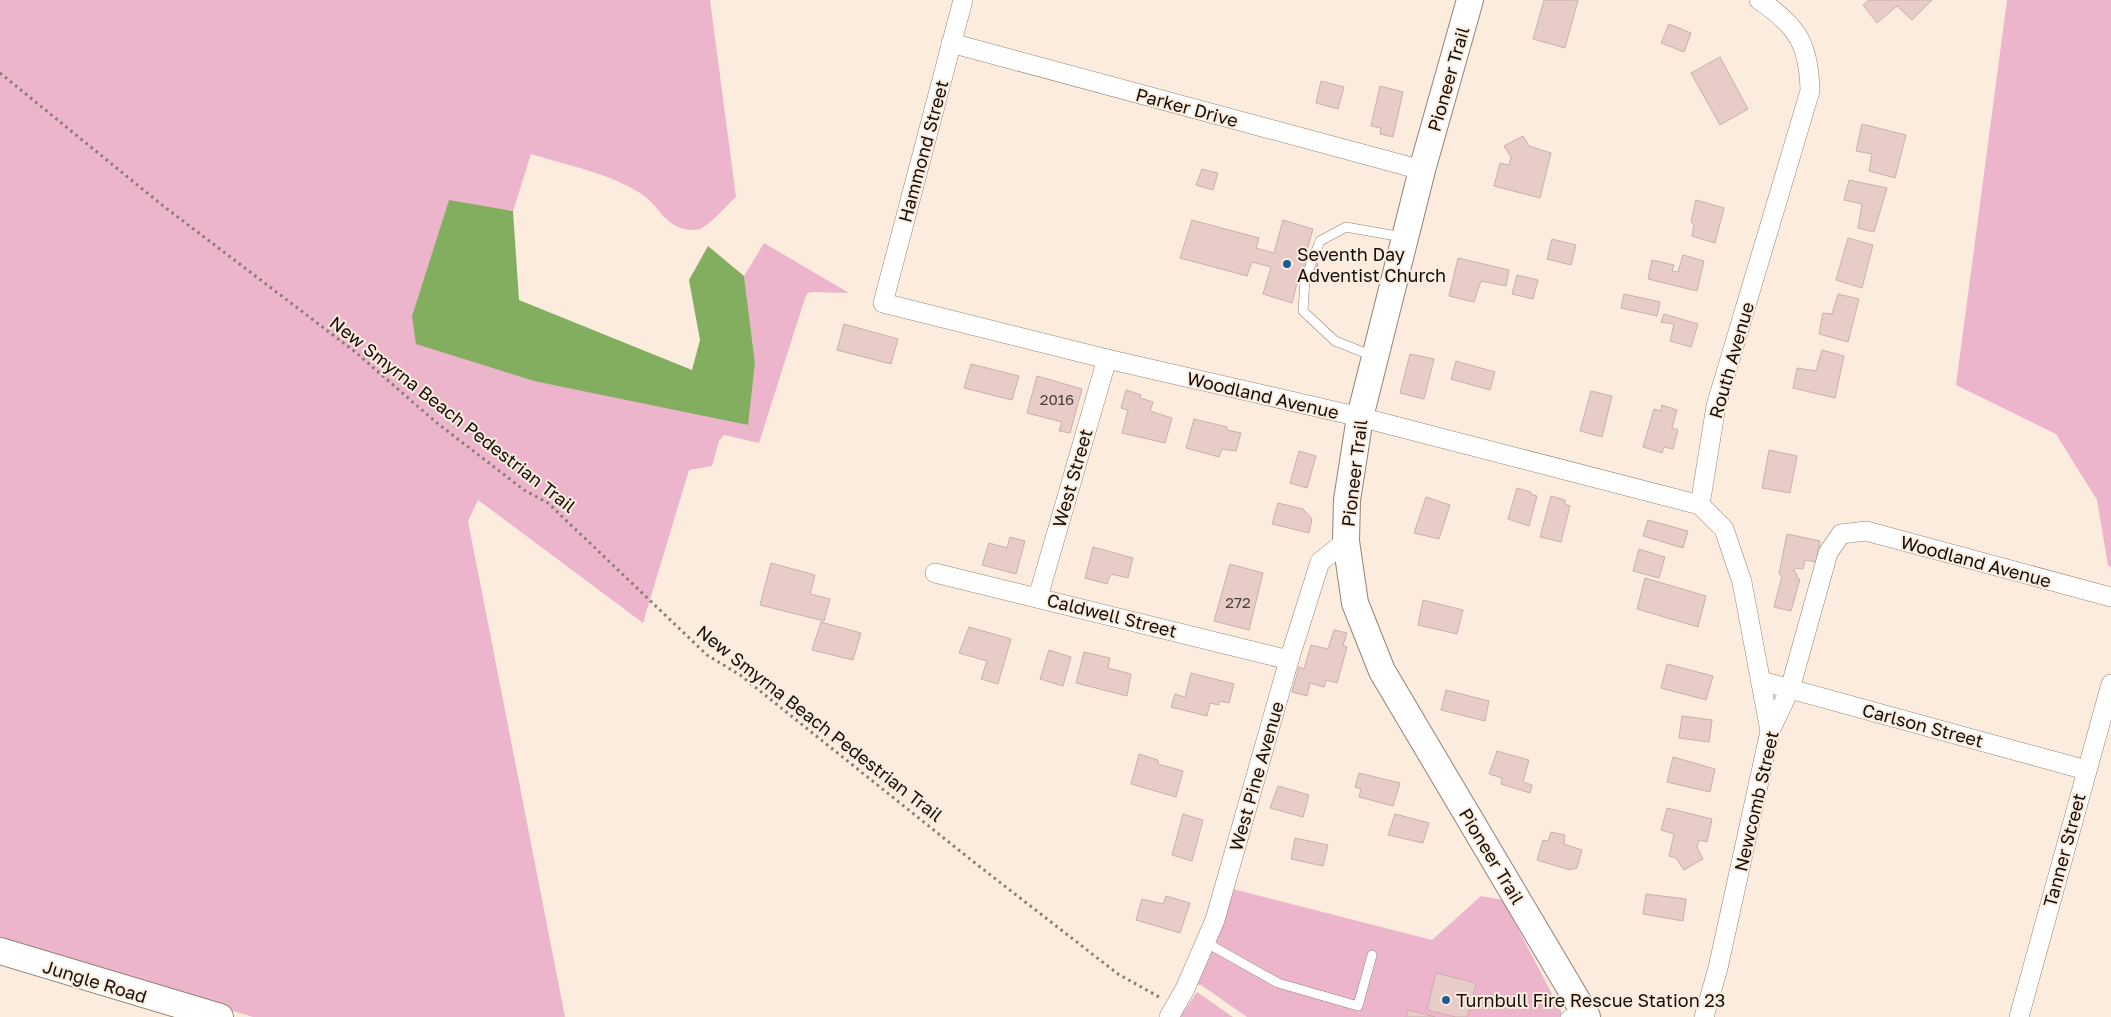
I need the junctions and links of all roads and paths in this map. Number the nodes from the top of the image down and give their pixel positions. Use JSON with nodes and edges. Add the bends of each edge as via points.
{"nodes":[{"id":1,"x":963,"y":0,"type":"edge"},
{"id":2,"x":1470,"y":0,"type":"edge"},
{"id":3,"x":1759,"y":0,"type":"edge"},
{"id":4,"x":952,"y":43,"type":"junction"},
{"id":5,"x":0,"y":73,"type":"edge"},
{"id":6,"x":1422,"y":170,"type":"junction"},
{"id":7,"x":1405,"y":238,"type":"junction"},
{"id":8,"x":883,"y":302,"type":"joint"},
{"id":9,"x":1375,"y":356,"type":"junction"},
{"id":10,"x":1107,"y":359,"type":"junction"},
{"id":11,"x":1360,"y":417,"type":"junction"},
{"id":12,"x":1700,"y":505,"type":"junction"},
{"id":13,"x":1841,"y":534,"type":"joint"},
{"id":14,"x":1346,"y":541,"type":"junction"},
{"id":15,"x":935,"y":573,"type":"dead end"},
{"id":16,"x":1038,"y":597,"type":"junction"},
{"id":17,"x":2111,"y":597,"type":"edge"},
{"id":18,"x":1289,"y":660,"type":"junction"},
{"id":19,"x":1761,"y":681,"type":"junction"},
{"id":20,"x":2111,"y":684,"type":"edge"},
{"id":21,"x":1790,"y":689,"type":"junction"},
{"id":22,"x":1770,"y":731,"type":"junction"},
{"id":23,"x":2086,"y":770,"type":"junction"},
{"id":24,"x":1205,"y":942,"type":"junction"},
{"id":25,"x":0,"y":952,"type":"edge"},
{"id":26,"x":1372,"y":955,"type":"dead end"},
{"id":27,"x":161,"y":1009,"type":"edge"},
{"id":28,"x":1168,"y":1010,"type":"edge"},
{"id":29,"x":1578,"y":1013,"type":"edge"},
{"id":30,"x":220,"y":1017,"type":"edge"},
{"id":31,"x":1704,"y":1017,"type":"edge"},
{"id":32,"x":2019,"y":1017,"type":"edge"}],
"edges":[{"from":1,"to":4,"type":"street","name":"Hammond Street"},
{"from":2,"to":6,"type":"street","name":"Pioneer Trail"},
{"from":3,"to":12,"type":"street","name":"Routh Avenue","via":[[1785,18],[1797,33],[1809,65],[1810,91],[1716,406]]},
{"from":4,"to":6,"type":"street","name":"Parker Drive"},
{"from":4,"to":8,"type":"street","name":"Hammond Street"},
{"from":5,"to":28,"type":"path","name":"New Smyrna Beach Pedestrian Trail","via":[[162,204],[354,351],[436,423],[524,490],[548,503],[707,655],[740,675],[975,863]]},
{"from":6,"to":7,"type":"street","name":"Pioneer Trail"},
{"from":7,"to":9,"type":"street","name":"Pioneer Trail"},
{"from":7,"to":9,"type":"lane","via":[[1346,227],[1320,241],[1305,280],[1303,311],[1335,341]]},
{"from":8,"to":10,"type":"street","name":"Woodland Avenue"},
{"from":9,"to":11,"type":"street","name":"Pioneer Trail"},
{"from":10,"to":11,"type":"street","name":"Woodland Avenue"},
{"from":10,"to":16,"type":"street","name":"West Street"},
{"from":11,"to":12,"type":"street","name":"Woodland Avenue"},
{"from":11,"to":14,"type":"street","name":"Pioneer Trail","via":[[1347,500]]},
{"from":12,"to":19,"type":"street","via":[[1724,529],[1742,582]]},
{"from":13,"to":17,"type":"street","name":"Woodland Avenue","via":[[1866,531]]},
{"from":13,"to":21,"type":"street","name":"Newcomb Street","via":[[1828,553]]},
{"from":14,"to":18,"type":"street","name":"West Pine Avenue","via":[[1320,562]]},
{"from":14,"to":29,"type":"street","name":"Pioneer Trail","via":[[1355,603],[1382,672]]},
{"from":15,"to":16,"type":"street","name":"Caldwell Street"},
{"from":16,"to":18,"type":"street","name":"Caldwell Street"},
{"from":18,"to":24,"type":"street","name":"West Pine Avenue","via":[[1215,920]]},
{"from":19,"to":21,"type":"street","name":"Carlson Street"},
{"from":19,"to":22,"type":"street"},
{"from":20,"to":23,"type":"street","name":"Tanner Street"},
{"from":21,"to":22,"type":"street","name":"Newcomb Street"},
{"from":21,"to":23,"type":"street","name":"Carlson Street"},
{"from":22,"to":31,"type":"street","name":"Newcomb Street","via":[[1718,968]]},
{"from":23,"to":32,"type":"street","name":"Tanner Street"},
{"from":24,"to":26,"type":"lane","via":[[1278,983],[1358,1006]]},
{"from":24,"to":28,"type":"street","name":"West Pine Avenue","via":[[1185,989]]},
{"from":25,"to":27,"type":"street","name":"Jungle Road"},
{"from":27,"to":30,"type":"street","name":"Jungle Road"}]}
